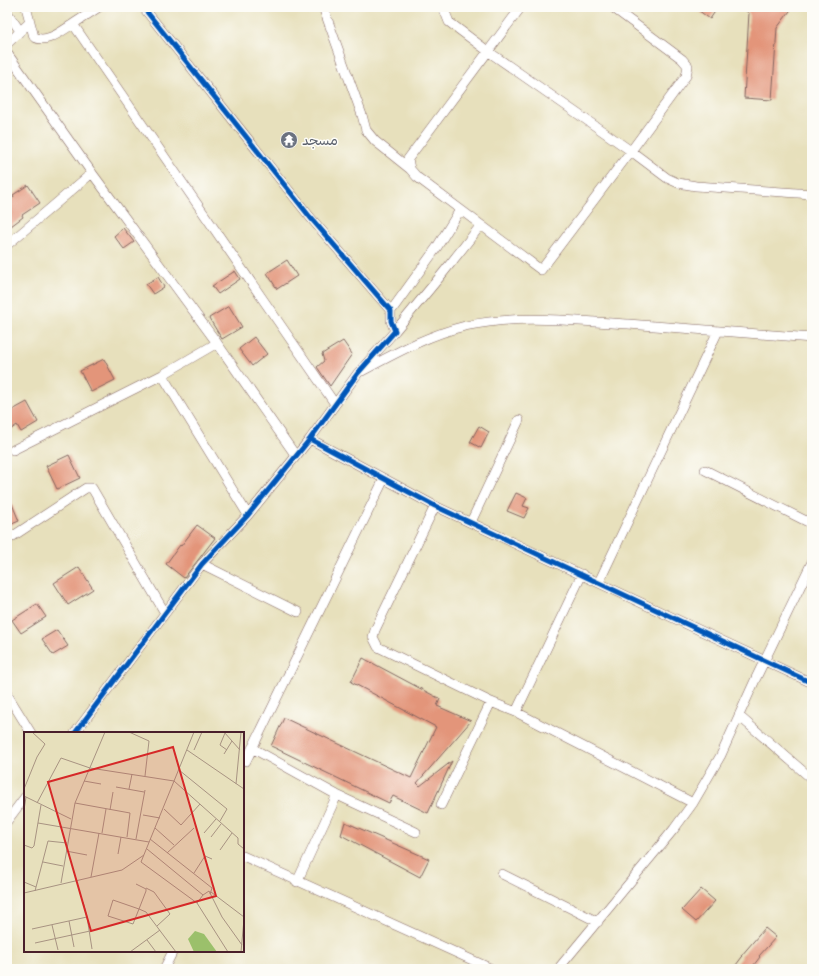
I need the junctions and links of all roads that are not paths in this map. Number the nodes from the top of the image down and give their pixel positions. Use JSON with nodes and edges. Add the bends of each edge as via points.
{"nodes":[{"id":1,"x":26,"y":7,"type":"edge"},
{"id":2,"x":99,"y":7,"type":"edge"},
{"id":3,"x":143,"y":7,"type":"edge"},
{"id":4,"x":323,"y":7,"type":"edge"},
{"id":5,"x":443,"y":7,"type":"edge"},
{"id":6,"x":521,"y":7,"type":"edge"},
{"id":7,"x":612,"y":7,"type":"edge"},
{"id":8,"x":7,"y":12,"type":"edge"},
{"id":9,"x":30,"y":22,"type":"junction"},
{"id":10,"x":73,"y":24,"type":"junction"},
{"id":11,"x":20,"y":31,"type":"junction"},
{"id":12,"x":7,"y":44,"type":"edge"},
{"id":13,"x":489,"y":52,"type":"junction"},
{"id":14,"x":7,"y":53,"type":"edge"},
{"id":15,"x":631,"y":151,"type":"junction"},
{"id":16,"x":410,"y":169,"type":"junction"},
{"id":17,"x":92,"y":173,"type":"junction"},
{"id":18,"x":812,"y":194,"type":"edge"},
{"id":19,"x":460,"y":210,"type":"junction"},
{"id":20,"x":481,"y":225,"type":"junction"},
{"id":21,"x":7,"y":245,"type":"edge"},
{"id":22,"x":391,"y":311,"type":"junction"},
{"id":23,"x":395,"y":331,"type":"junction"},
{"id":24,"x":718,"y":331,"type":"junction"},
{"id":25,"x":812,"y":338,"type":"edge"},
{"id":26,"x":218,"y":343,"type":"junction"},
{"id":27,"x":358,"y":373,"type":"junction"},
{"id":28,"x":162,"y":375,"type":"junction"},
{"id":29,"x":335,"y":404,"type":"junction"},
{"id":30,"x":519,"y":420,"type":"dead end"},
{"id":31,"x":310,"y":440,"type":"junction"},
{"id":32,"x":13,"y":450,"type":"dead end"},
{"id":33,"x":296,"y":456,"type":"junction"},
{"id":34,"x":705,"y":470,"type":"dead end"},
{"id":35,"x":384,"y":479,"type":"junction"},
{"id":36,"x":435,"y":506,"type":"junction"},
{"id":37,"x":248,"y":515,"type":"junction"},
{"id":38,"x":471,"y":522,"type":"junction"},
{"id":39,"x":812,"y":524,"type":"edge"},
{"id":40,"x":7,"y":540,"type":"edge"},
{"id":41,"x":812,"y":562,"type":"edge"},
{"id":42,"x":202,"y":564,"type":"junction"},
{"id":43,"x":582,"y":574,"type":"junction"},
{"id":44,"x":808,"y":580,"type":"edge"},
{"id":45,"x":599,"y":582,"type":"junction"},
{"id":46,"x":298,"y":612,"type":"dead end"},
{"id":47,"x":165,"y":613,"type":"junction"},
{"id":48,"x":764,"y":661,"type":"junction"},
{"id":49,"x":812,"y":682,"type":"edge"},
{"id":50,"x":7,"y":694,"type":"edge"},
{"id":51,"x":491,"y":702,"type":"junction"},
{"id":52,"x":516,"y":712,"type":"junction"},
{"id":53,"x":739,"y":716,"type":"junction"},
{"id":54,"x":30,"y":732,"type":"edge"},
{"id":55,"x":76,"y":732,"type":"edge"},
{"id":56,"x":252,"y":748,"type":"junction"},
{"id":57,"x":246,"y":761,"type":"dead end"},
{"id":58,"x":812,"y":779,"type":"edge"},
{"id":59,"x":337,"y":795,"type":"junction"},
{"id":60,"x":24,"y":798,"type":"edge"},
{"id":61,"x":693,"y":803,"type":"junction"},
{"id":62,"x":441,"y":805,"type":"dead end"},
{"id":63,"x":7,"y":821,"type":"edge"},
{"id":64,"x":416,"y":832,"type":"dead end"},
{"id":65,"x":244,"y":856,"type":"edge"},
{"id":66,"x":502,"y":874,"type":"dead end"},
{"id":67,"x":297,"y":882,"type":"junction"},
{"id":68,"x":598,"y":922,"type":"junction"},
{"id":69,"x":172,"y":952,"type":"edge"},
{"id":70,"x":164,"y":969,"type":"edge"},
{"id":71,"x":492,"y":969,"type":"edge"},
{"id":72,"x":558,"y":969,"type":"edge"}],
"edges":[{"from":1,"to":9,"type":"street"},
{"from":2,"to":10,"type":"street"},
{"from":3,"to":22,"type":"street","via":[[305,210]]},
{"from":4,"to":16,"type":"street","via":[[366,130],[375,141]]},
{"from":5,"to":13,"type":"street","via":[[449,22]]},
{"from":6,"to":13,"type":"street"},
{"from":7,"to":15,"type":"street","via":[[688,66],[686,76]]},
{"from":8,"to":11,"type":"street"},
{"from":9,"to":10,"type":"street","via":[[34,37],[43,40]]},
{"from":9,"to":11,"type":"street"},
{"from":10,"to":29,"type":"street"},
{"from":11,"to":12,"type":"street"},
{"from":13,"to":15,"type":"street"},
{"from":13,"to":16,"type":"street","via":[[408,158]]},
{"from":14,"to":17,"type":"street"},
{"from":15,"to":18,"type":"street","via":[[667,178],[678,183]]},
{"from":15,"to":20,"type":"street","via":[[541,270]]},
{"from":16,"to":19,"type":"street"},
{"from":17,"to":21,"type":"street"},
{"from":17,"to":26,"type":"street"},
{"from":19,"to":20,"type":"street"},
{"from":19,"to":22,"type":"street"},
{"from":20,"to":23,"type":"street"},
{"from":22,"to":23,"type":"street"},
{"from":23,"to":27,"type":"street"},
{"from":24,"to":25,"type":"street"},
{"from":24,"to":27,"type":"street","via":[[566,320],[501,320],[464,326],[435,335]]},
{"from":24,"to":45,"type":"street"},
{"from":26,"to":28,"type":"street"},
{"from":26,"to":33,"type":"street"},
{"from":27,"to":29,"type":"street"},
{"from":28,"to":32,"type":"street"},
{"from":28,"to":37,"type":"street"},
{"from":29,"to":31,"type":"street"},
{"from":30,"to":38,"type":"street"},
{"from":31,"to":33,"type":"street"},
{"from":31,"to":35,"type":"street"},
{"from":33,"to":37,"type":"street"},
{"from":34,"to":39,"type":"street"},
{"from":35,"to":36,"type":"street"},
{"from":35,"to":56,"type":"street"},
{"from":36,"to":38,"type":"street"},
{"from":36,"to":51,"type":"street","via":[[373,637],[378,647]]},
{"from":37,"to":42,"type":"street"},
{"from":38,"to":43,"type":"street"},
{"from":40,"to":47,"type":"street","via":[[86,488],[92,488]]},
{"from":41,"to":44,"type":"street"},
{"from":42,"to":46,"type":"street"},
{"from":42,"to":47,"type":"street"},
{"from":43,"to":45,"type":"street"},
{"from":43,"to":52,"type":"street"},
{"from":44,"to":48,"type":"street"},
{"from":45,"to":48,"type":"street"},
{"from":47,"to":55,"type":"street"},
{"from":48,"to":49,"type":"street"},
{"from":48,"to":53,"type":"street"},
{"from":50,"to":54,"type":"street"},
{"from":51,"to":52,"type":"street"},
{"from":51,"to":62,"type":"street"},
{"from":52,"to":61,"type":"street"},
{"from":53,"to":58,"type":"street"},
{"from":53,"to":61,"type":"street","via":[[721,755]]},
{"from":56,"to":57,"type":"street"},
{"from":56,"to":59,"type":"street"},
{"from":59,"to":64,"type":"street"},
{"from":59,"to":67,"type":"street"},
{"from":60,"to":63,"type":"street"},
{"from":61,"to":68,"type":"street"},
{"from":65,"to":67,"type":"street"},
{"from":66,"to":68,"type":"street"},
{"from":67,"to":71,"type":"street"},
{"from":68,"to":72,"type":"street"},
{"from":69,"to":70,"type":"street"}]}
